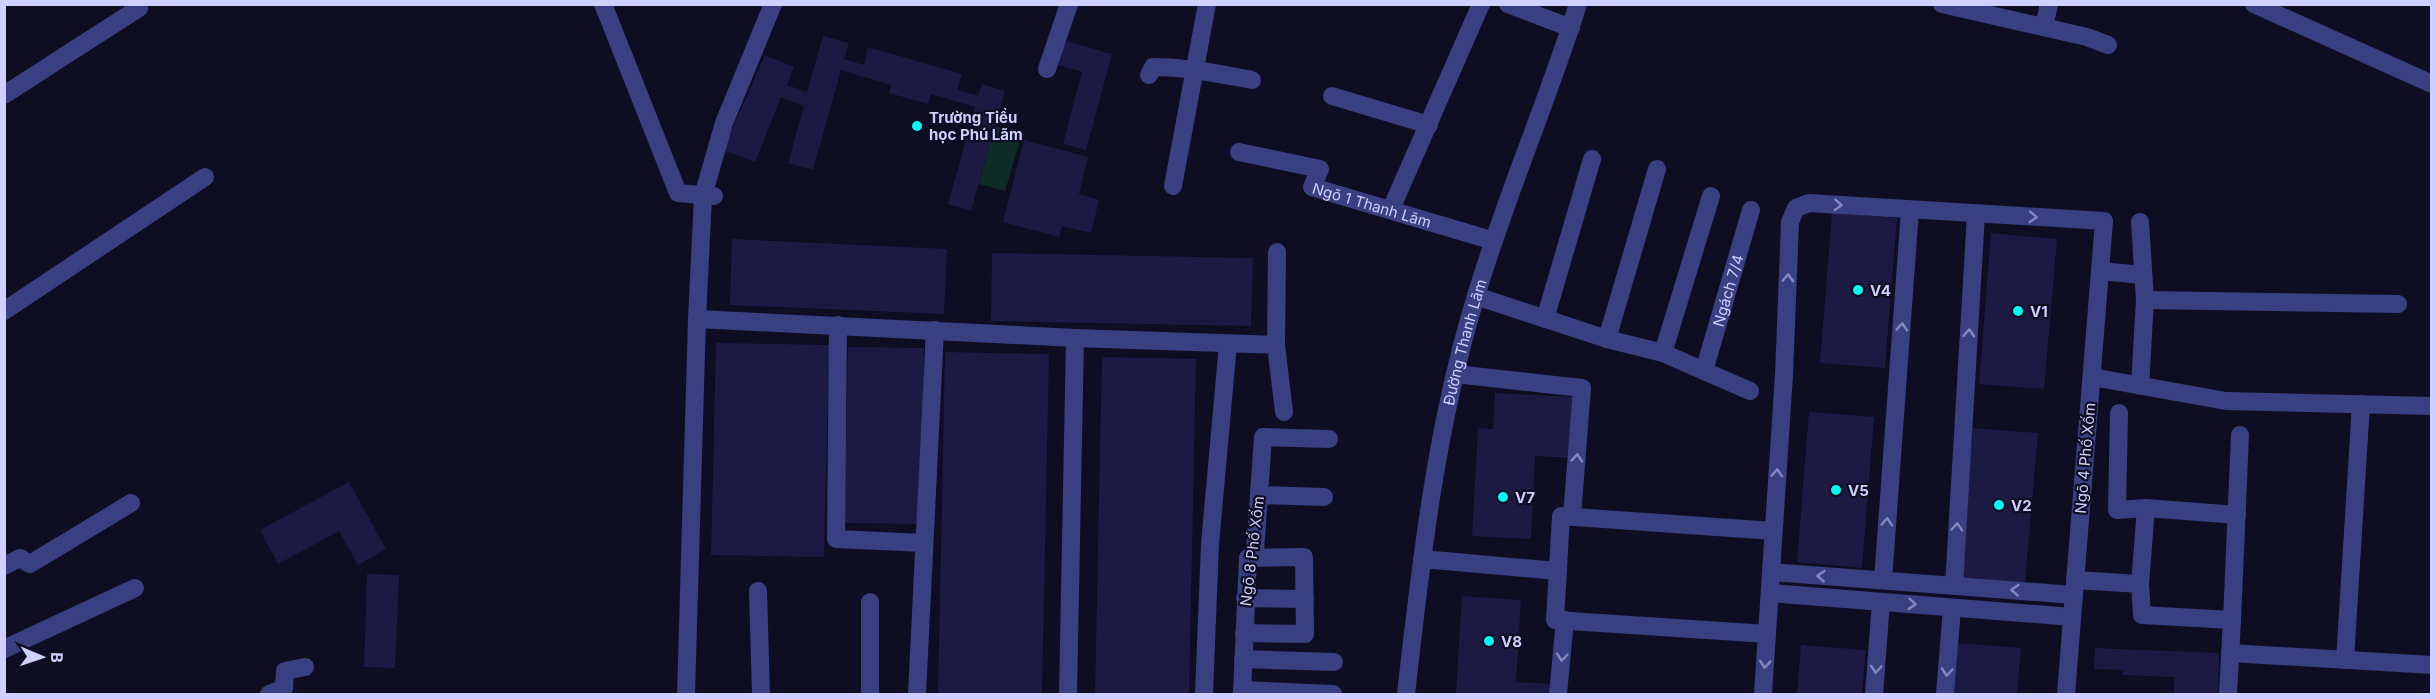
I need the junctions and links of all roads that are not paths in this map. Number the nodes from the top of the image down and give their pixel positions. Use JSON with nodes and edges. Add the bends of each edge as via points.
{"nodes":[{"id":1,"x":603,"y":4,"type":"edge"},
{"id":2,"x":773,"y":4,"type":"edge"},
{"id":3,"x":1069,"y":4,"type":"edge"},
{"id":4,"x":1208,"y":4,"type":"edge"},
{"id":5,"x":1481,"y":4,"type":"edge"},
{"id":6,"x":1508,"y":4,"type":"edge"},
{"id":7,"x":1578,"y":4,"type":"edge"},
{"id":8,"x":1942,"y":4,"type":"edge"},
{"id":9,"x":2049,"y":4,"type":"edge"},
{"id":10,"x":2254,"y":4,"type":"edge"},
{"id":11,"x":139,"y":8,"type":"dead end"},
{"id":12,"x":2044,"y":27,"type":"junction"},
{"id":13,"x":1571,"y":28,"type":"junction"},
{"id":14,"x":2108,"y":45,"type":"dead end"},
{"id":15,"x":1047,"y":69,"type":"dead end"},
{"id":16,"x":1195,"y":70,"type":"junction"},
{"id":17,"x":1149,"y":75,"type":"dead end"},
{"id":18,"x":1252,"y":80,"type":"dead end"},
{"id":19,"x":2432,"y":84,"type":"edge"},
{"id":20,"x":4,"y":95,"type":"edge"},
{"id":21,"x":1332,"y":96,"type":"dead end"},
{"id":22,"x":1429,"y":125,"type":"junction"},
{"id":23,"x":1239,"y":152,"type":"dead end"},
{"id":24,"x":1592,"y":159,"type":"dead end"},
{"id":25,"x":1657,"y":169,"type":"dead end"},
{"id":26,"x":205,"y":177,"type":"dead end"},
{"id":27,"x":1173,"y":186,"type":"dead end"},
{"id":28,"x":709,"y":196,"type":"junction"},
{"id":29,"x":1711,"y":196,"type":"dead end"},
{"id":30,"x":1391,"y":209,"type":"junction"},
{"id":31,"x":1751,"y":210,"type":"dead end"},
{"id":32,"x":1910,"y":210,"type":"junction"},
{"id":33,"x":1976,"y":214,"type":"junction"},
{"id":34,"x":2140,"y":222,"type":"dead end"},
{"id":35,"x":1494,"y":241,"type":"junction"},
{"id":36,"x":1277,"y":252,"type":"dead end"},
{"id":37,"x":2101,"y":271,"type":"junction"},
{"id":38,"x":2142,"y":275,"type":"junction"},
{"id":39,"x":1476,"y":296,"type":"junction"},
{"id":40,"x":2145,"y":300,"type":"junction"},
{"id":41,"x":2398,"y":304,"type":"dead end"},
{"id":42,"x":4,"y":311,"type":"edge"},
{"id":43,"x":697,"y":319,"type":"junction"},
{"id":44,"x":1545,"y":319,"type":"junction"},
{"id":45,"x":838,"y":325,"type":"junction"},
{"id":46,"x":935,"y":330,"type":"junction"},
{"id":47,"x":1075,"y":338,"type":"junction"},
{"id":48,"x":1607,"y":339,"type":"junction"},
{"id":49,"x":1228,"y":344,"type":"junction"},
{"id":50,"x":1276,"y":345,"type":"junction"},
{"id":51,"x":1663,"y":353,"type":"junction"},
{"id":52,"x":1704,"y":371,"type":"junction"},
{"id":53,"x":1455,"y":374,"type":"junction"},
{"id":54,"x":2092,"y":377,"type":"junction"},
{"id":55,"x":2140,"y":386,"type":"junction"},
{"id":56,"x":1750,"y":391,"type":"dead end"},
{"id":57,"x":2361,"y":404,"type":"junction"},
{"id":58,"x":2432,"y":406,"type":"edge"},
{"id":59,"x":1284,"y":412,"type":"dead end"},
{"id":60,"x":2119,"y":413,"type":"dead end"},
{"id":61,"x":2240,"y":435,"type":"dead end"},
{"id":62,"x":1329,"y":439,"type":"dead end"},
{"id":63,"x":1259,"y":495,"type":"junction"},
{"id":64,"x":1324,"y":497,"type":"dead end"},
{"id":65,"x":132,"y":503,"type":"dead end"},
{"id":66,"x":2146,"y":508,"type":"junction"},
{"id":67,"x":2236,"y":515,"type":"junction"},
{"id":68,"x":1572,"y":516,"type":"junction"},
{"id":69,"x":1773,"y":531,"type":"junction"},
{"id":70,"x":924,"y":543,"type":"junction"},
{"id":71,"x":1248,"y":558,"type":"junction"},
{"id":72,"x":1422,"y":559,"type":"junction"},
{"id":73,"x":4,"y":566,"type":"edge"},
{"id":74,"x":1558,"y":571,"type":"junction"},
{"id":75,"x":1772,"y":572,"type":"junction"},
{"id":76,"x":1883,"y":580,"type":"junction"},
{"id":77,"x":2140,"y":584,"type":"junction"},
{"id":78,"x":1954,"y":586,"type":"junction"},
{"id":79,"x":2074,"y":587,"type":"junction"},
{"id":80,"x":135,"y":588,"type":"dead end"},
{"id":81,"x":758,"y":591,"type":"dead end"},
{"id":82,"x":1770,"y":594,"type":"junction"},
{"id":83,"x":1245,"y":598,"type":"junction"},
{"id":84,"x":1305,"y":599,"type":"junction"},
{"id":85,"x":870,"y":602,"type":"dead end"},
{"id":86,"x":1881,"y":602,"type":"junction"},
{"id":87,"x":1952,"y":608,"type":"junction"},
{"id":88,"x":2072,"y":617,"type":"junction"},
{"id":89,"x":1565,"y":620,"type":"junction"},
{"id":90,"x":2232,"y":620,"type":"junction"},
{"id":91,"x":1244,"y":633,"type":"junction"},
{"id":92,"x":1767,"y":634,"type":"junction"},
{"id":93,"x":4,"y":648,"type":"edge"},
{"id":94,"x":2230,"y":652,"type":"junction"},
{"id":95,"x":1243,"y":659,"type":"junction"},
{"id":96,"x":2346,"y":660,"type":"junction"},
{"id":97,"x":1334,"y":662,"type":"dead end"},
{"id":98,"x":2432,"y":665,"type":"edge"},
{"id":99,"x":305,"y":667,"type":"dead end"},
{"id":100,"x":1242,"y":692,"type":"edge"},
{"id":101,"x":268,"y":694,"type":"edge"},
{"id":102,"x":686,"y":694,"type":"edge"},
{"id":103,"x":761,"y":694,"type":"edge"},
{"id":104,"x":870,"y":694,"type":"edge"},
{"id":105,"x":917,"y":694,"type":"edge"},
{"id":106,"x":1068,"y":694,"type":"edge"},
{"id":107,"x":1204,"y":694,"type":"edge"},
{"id":108,"x":1333,"y":694,"type":"edge"},
{"id":109,"x":1406,"y":694,"type":"edge"},
{"id":110,"x":1558,"y":694,"type":"edge"},
{"id":111,"x":1763,"y":694,"type":"edge"},
{"id":112,"x":1874,"y":694,"type":"edge"},
{"id":113,"x":1945,"y":694,"type":"edge"},
{"id":114,"x":2066,"y":694,"type":"edge"},
{"id":115,"x":2228,"y":694,"type":"edge"}],
"edges":[{"from":1,"to":28,"type":"street","via":[[678,193]]},
{"from":2,"to":28,"type":"street","via":[[724,123]]},
{"from":3,"to":15,"type":"street"},
{"from":4,"to":16,"type":"street"},
{"from":5,"to":22,"type":"street"},
{"from":6,"to":13,"type":"street"},
{"from":7,"to":13,"type":"street","name":"Đường Thanh Lãm"},
{"from":8,"to":12,"type":"street"},
{"from":9,"to":12,"type":"street"},
{"from":10,"to":19,"type":"street"},
{"from":11,"to":20,"type":"street"},
{"from":12,"to":14,"type":"street"},
{"from":13,"to":35,"type":"street","name":"Đường Thanh Lãm"},
{"from":16,"to":17,"type":"street","via":[[1153,67]]},
{"from":16,"to":18,"type":"street"},
{"from":16,"to":27,"type":"street"},
{"from":21,"to":22,"type":"street"},
{"from":22,"to":30,"type":"street"},
{"from":23,"to":30,"type":"street","name":"Ngõ 1 Thanh Lãm","via":[[1320,168],[1312,188]]},
{"from":24,"to":44,"type":"street"},
{"from":25,"to":48,"type":"street"},
{"from":26,"to":42,"type":"street"},
{"from":28,"to":43,"type":"street"},
{"from":29,"to":51,"type":"street"},
{"from":30,"to":35,"type":"street","name":"Ngõ 1 Thanh Lãm"},
{"from":31,"to":52,"type":"street","name":"Ngách 7/4"},
{"from":32,"to":33,"type":"street"},
{"from":69,"to":32,"type":"street","one_way":true,"via":[[1792,214],[1809,203]]},
{"from":76,"to":32,"type":"street","one_way":true},
{"from":33,"to":37,"type":"street","name":"Ngõ 4 Phố Xốm","one_way":true,"via":[[2103,220]]},
{"from":78,"to":33,"type":"street","one_way":true},
{"from":34,"to":38,"type":"street"},
{"from":35,"to":39,"type":"street","name":"Đường Thanh Lãm"},
{"from":36,"to":50,"type":"street"},
{"from":37,"to":38,"type":"street"},
{"from":37,"to":54,"type":"street","name":"Ngõ 4 Phố Xốm"},
{"from":38,"to":40,"type":"street"},
{"from":39,"to":44,"type":"street"},
{"from":39,"to":53,"type":"street","name":"Đường Thanh Lãm"},
{"from":40,"to":41,"type":"street"},
{"from":40,"to":55,"type":"street"},
{"from":43,"to":45,"type":"street"},
{"from":43,"to":102,"type":"street"},
{"from":44,"to":48,"type":"street"},
{"from":45,"to":46,"type":"street"},
{"from":45,"to":70,"type":"street","via":[[836,539]]},
{"from":46,"to":47,"type":"street"},
{"from":46,"to":70,"type":"street"},
{"from":47,"to":49,"type":"street"},
{"from":47,"to":106,"type":"street"},
{"from":48,"to":51,"type":"street"},
{"from":49,"to":50,"type":"street"},
{"from":49,"to":107,"type":"street","via":[[1210,544]]},
{"from":50,"to":59,"type":"street"},
{"from":51,"to":52,"type":"street"},
{"from":52,"to":56,"type":"street"},
{"from":68,"to":53,"type":"street","one_way":true,"via":[[1582,388]]},
{"from":53,"to":72,"type":"street","name":"Đường Thanh Lãm"},
{"from":54,"to":55,"type":"street"},
{"from":54,"to":79,"type":"street","name":"Ngõ 4 Phố Xốm"},
{"from":55,"to":57,"type":"street","via":[[2226,401]]},
{"from":57,"to":58,"type":"street"},
{"from":57,"to":96,"type":"street"},
{"from":60,"to":66,"type":"street","via":[[2117,510]]},
{"from":61,"to":67,"type":"street"},
{"from":62,"to":63,"type":"street","name":"Ngõ 8 Phố Xốm","via":[[1263,437]]},
{"from":63,"to":64,"type":"street"},
{"from":63,"to":71,"type":"street","name":"Ngõ 8 Phố Xốm","via":[[1255,551]]},
{"from":65,"to":73,"type":"street","via":[[30,564],[20,558]]},
{"from":66,"to":67,"type":"street"},
{"from":66,"to":77,"type":"street"},
{"from":67,"to":90,"type":"street"},
{"from":68,"to":69,"type":"street"},
{"from":68,"to":74,"type":"street","via":[[1561,516]]},
{"from":69,"to":75,"type":"street"},
{"from":70,"to":105,"type":"street"},
{"from":71,"to":83,"type":"street","name":"Ngõ 8 Phố Xốm"},
{"from":71,"to":84,"type":"street","via":[[1304,557]]},
{"from":72,"to":74,"type":"street"},
{"from":72,"to":109,"type":"street","name":"Đường Thanh Lãm"},
{"from":74,"to":89,"type":"street","via":[[1555,620]]},
{"from":76,"to":75,"type":"street","one_way":true},
{"from":75,"to":82,"type":"street"},
{"from":76,"to":78,"type":"street"},
{"from":77,"to":79,"type":"street"},
{"from":77,"to":90,"type":"street","via":[[2142,615]]},
{"from":79,"to":78,"type":"street","one_way":true},
{"from":79,"to":88,"type":"street","name":"Ngõ 4 Phố Xốm"},
{"from":80,"to":93,"type":"street"},
{"from":81,"to":103,"type":"street"},
{"from":82,"to":86,"type":"street"},
{"from":82,"to":92,"type":"street"},
{"from":83,"to":84,"type":"street"},
{"from":83,"to":91,"type":"street","name":"Ngõ 8 Phố Xốm"},
{"from":84,"to":91,"type":"street","via":[[1305,634]]},
{"from":85,"to":104,"type":"street"},
{"from":86,"to":87,"type":"street","one_way":true},
{"from":86,"to":112,"type":"street","one_way":true},
{"from":87,"to":88,"type":"street"},
{"from":87,"to":113,"type":"street","one_way":true},
{"from":88,"to":114,"type":"street","name":"Ngõ 4 Phố Xốm"},
{"from":89,"to":92,"type":"street"},
{"from":89,"to":110,"type":"street","one_way":true},
{"from":90,"to":94,"type":"street"},
{"from":91,"to":95,"type":"street","name":"Ngõ 8 Phố Xốm"},
{"from":92,"to":111,"type":"street","one_way":true},
{"from":94,"to":96,"type":"street"},
{"from":94,"to":115,"type":"street"},
{"from":95,"to":97,"type":"street"},
{"from":95,"to":100,"type":"street","name":"Ngõ 8 Phố Xốm"},
{"from":96,"to":98,"type":"street"},
{"from":99,"to":101,"type":"street","via":[[285,671],[284,688]]},
{"from":100,"to":108,"type":"street"}]}
